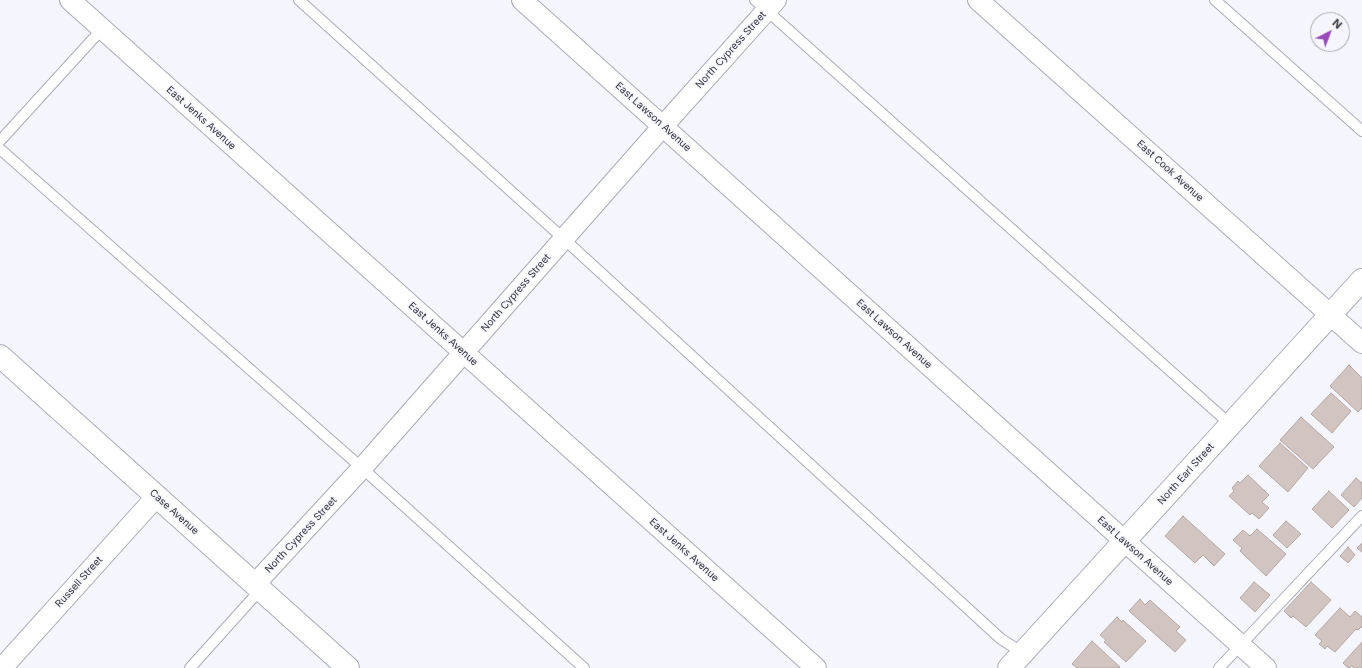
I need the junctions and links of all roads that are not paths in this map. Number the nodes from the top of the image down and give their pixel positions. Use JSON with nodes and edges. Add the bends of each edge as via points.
{"nodes":[{"id":1,"x":70,"y":0,"type":"edge"},
{"id":2,"x":299,"y":0,"type":"edge"},
{"id":3,"x":522,"y":0,"type":"edge"},
{"id":4,"x":978,"y":0,"type":"edge"},
{"id":5,"x":1215,"y":0,"type":"edge"},
{"id":6,"x":766,"y":3,"type":"edge"},
{"id":7,"x":102,"y":29,"type":"junction"},
{"id":8,"x":663,"y":126,"type":"junction"},
{"id":9,"x":1362,"y":131,"type":"edge"},
{"id":10,"x":0,"y":141,"type":"edge"},
{"id":11,"x":0,"y":149,"type":"edge"},
{"id":12,"x":564,"y":239,"type":"junction"},
{"id":13,"x":1362,"y":280,"type":"edge"},
{"id":14,"x":1330,"y":314,"type":"junction"},
{"id":15,"x":1362,"y":343,"type":"edge"},
{"id":16,"x":465,"y":353,"type":"junction"},
{"id":17,"x":0,"y":356,"type":"edge"},
{"id":18,"x":1231,"y":424,"type":"junction"},
{"id":19,"x":362,"y":468,"type":"junction"},
{"id":20,"x":157,"y":496,"type":"junction"},
{"id":21,"x":1362,"y":516,"type":"edge"},
{"id":22,"x":1125,"y":542,"type":"junction"},
{"id":23,"x":258,"y":587,"type":"junction"},
{"id":24,"x":1241,"y":645,"type":"junction"},
{"id":25,"x":1016,"y":660,"type":"edge"},
{"id":26,"x":2,"y":668,"type":"edge"},
{"id":27,"x":190,"y":668,"type":"edge"},
{"id":28,"x":348,"y":668,"type":"edge"},
{"id":29,"x":584,"y":668,"type":"edge"},
{"id":30,"x":816,"y":668,"type":"edge"},
{"id":31,"x":1219,"y":668,"type":"edge"},
{"id":32,"x":1266,"y":668,"type":"edge"}],
"edges":[{"from":1,"to":7,"type":"street","name":"East Jenks Avenue"},
{"from":2,"to":12,"type":"lane"},
{"from":3,"to":8,"type":"street","name":"East Lawson Avenue"},
{"from":4,"to":14,"type":"street","name":"East Cook Avenue"},
{"from":5,"to":9,"type":"lane"},
{"from":6,"to":8,"type":"street","name":"North Cypress Street"},
{"from":6,"to":18,"type":"lane"},
{"from":7,"to":10,"type":"lane"},
{"from":7,"to":16,"type":"street","name":"East Jenks Avenue"},
{"from":8,"to":12,"type":"street","name":"North Cypress Street"},
{"from":8,"to":22,"type":"street","name":"East Lawson Avenue"},
{"from":11,"to":19,"type":"lane"},
{"from":12,"to":16,"type":"street","name":"North Cypress Street"},
{"from":12,"to":25,"type":"lane","via":[[1001,639]]},
{"from":13,"to":14,"type":"street","name":"North Earl Street"},
{"from":14,"to":15,"type":"street","name":"East Cook Avenue"},
{"from":14,"to":18,"type":"street","name":"North Earl Street"},
{"from":16,"to":19,"type":"street","name":"North Cypress Street"},
{"from":16,"to":30,"type":"street","name":"East Jenks Avenue"},
{"from":17,"to":20,"type":"street","name":"Case Avenue"},
{"from":18,"to":22,"type":"street","name":"North Earl Street"},
{"from":19,"to":23,"type":"street","name":"North Cypress Street"},
{"from":19,"to":29,"type":"lane"},
{"from":20,"to":23,"type":"street","name":"Case Avenue"},
{"from":20,"to":26,"type":"street","name":"Russell Street"},
{"from":21,"to":24,"type":"lane"},
{"from":22,"to":24,"type":"street","name":"East Lawson Avenue"},
{"from":22,"to":25,"type":"street","name":"North Earl Street"},
{"from":23,"to":27,"type":"lane","name":"North Cypress Street"},
{"from":23,"to":28,"type":"street","name":"Case Avenue"},
{"from":24,"to":31,"type":"lane"},
{"from":24,"to":32,"type":"street","name":"East Lawson Avenue"}]}
